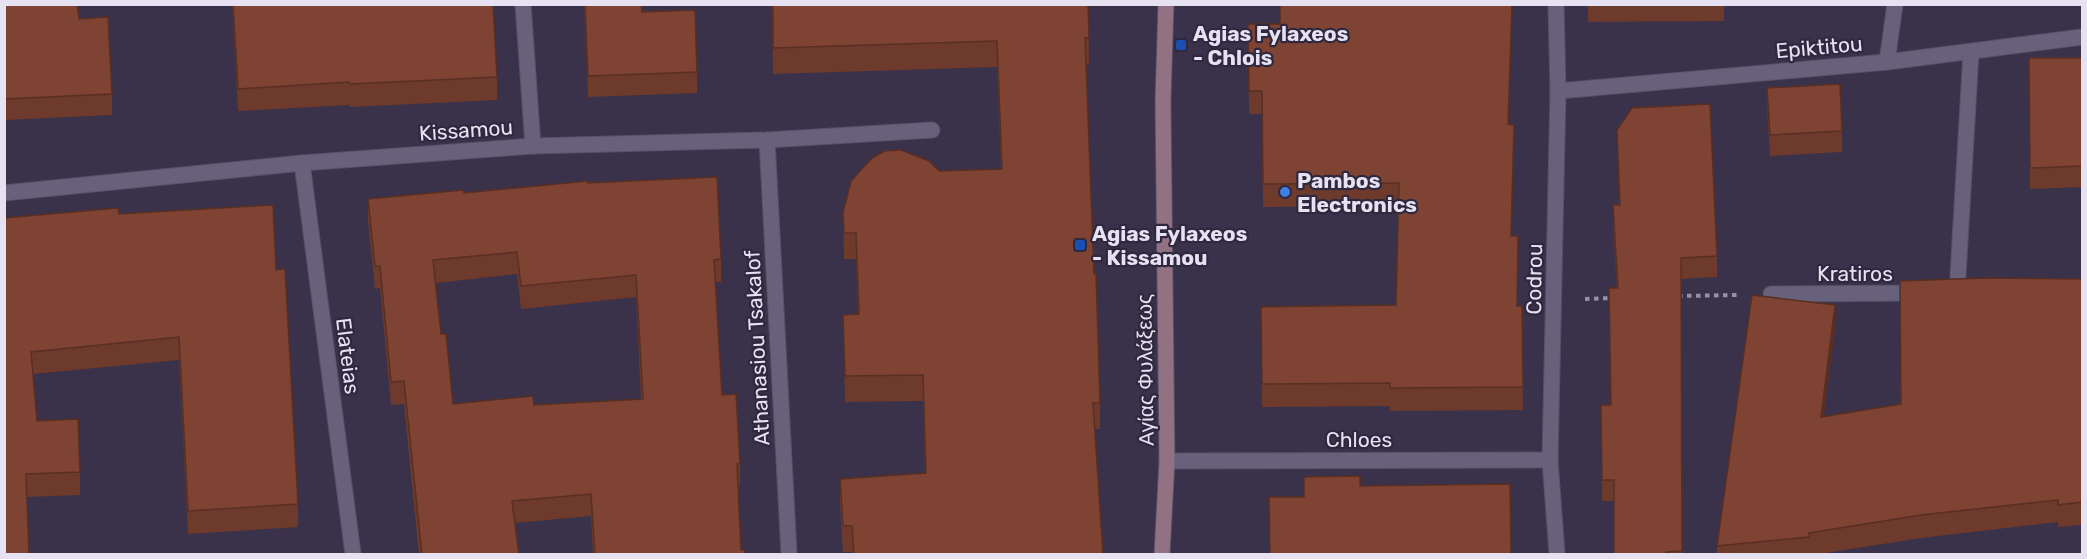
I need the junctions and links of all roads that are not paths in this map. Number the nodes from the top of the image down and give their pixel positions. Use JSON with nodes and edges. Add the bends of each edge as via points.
{"nodes":[{"id":1,"x":523,"y":4,"type":"edge"},
{"id":2,"x":1166,"y":4,"type":"edge"},
{"id":3,"x":1556,"y":4,"type":"edge"},
{"id":4,"x":1895,"y":4,"type":"edge"},
{"id":5,"x":2082,"y":37,"type":"edge"},
{"id":6,"x":1971,"y":52,"type":"junction"},
{"id":7,"x":1887,"y":62,"type":"junction"},
{"id":8,"x":1558,"y":91,"type":"junction"},
{"id":9,"x":932,"y":130,"type":"dead end"},
{"id":10,"x":766,"y":140,"type":"junction"},
{"id":11,"x":533,"y":146,"type":"junction"},
{"id":12,"x":302,"y":163,"type":"junction"},
{"id":13,"x":4,"y":193,"type":"edge"},
{"id":14,"x":1771,"y":294,"type":"road end"},
{"id":15,"x":1550,"y":460,"type":"junction"},
{"id":16,"x":1167,"y":461,"type":"junction"},
{"id":17,"x":353,"y":555,"type":"edge"},
{"id":18,"x":789,"y":555,"type":"edge"},
{"id":19,"x":1162,"y":555,"type":"edge"},
{"id":20,"x":1557,"y":555,"type":"edge"}],
"edges":[{"from":1,"to":11,"type":"street"},
{"from":2,"to":16,"type":"main road","name":"Αγίας Φυλάξεως","via":[[1163,101]]},
{"from":3,"to":8,"type":"street","name":"Codrou"},
{"from":4,"to":7,"type":"street"},
{"from":5,"to":6,"type":"street","name":"Epiktitou"},
{"from":6,"to":7,"type":"street","name":"Epiktitou"},
{"from":6,"to":14,"type":"street","name":"Kratiros","via":[[1952,293]]},
{"from":7,"to":8,"type":"street","name":"Epiktitou"},
{"from":8,"to":15,"type":"street","name":"Codrou"},
{"from":9,"to":10,"type":"street","name":"Kissamou"},
{"from":10,"to":11,"type":"street","name":"Kissamou"},
{"from":10,"to":18,"type":"street","name":"Athanasiou Tsakalof"},
{"from":11,"to":12,"type":"street","name":"Kissamou"},
{"from":12,"to":13,"type":"street","name":"Kissamou"},
{"from":12,"to":17,"type":"street","name":"Elateias"},
{"from":15,"to":16,"type":"street","name":"Chloes"},
{"from":15,"to":20,"type":"street","name":"Codrou"},
{"from":16,"to":19,"type":"main road","name":"Αγίας Φυλάξεως"}]}
